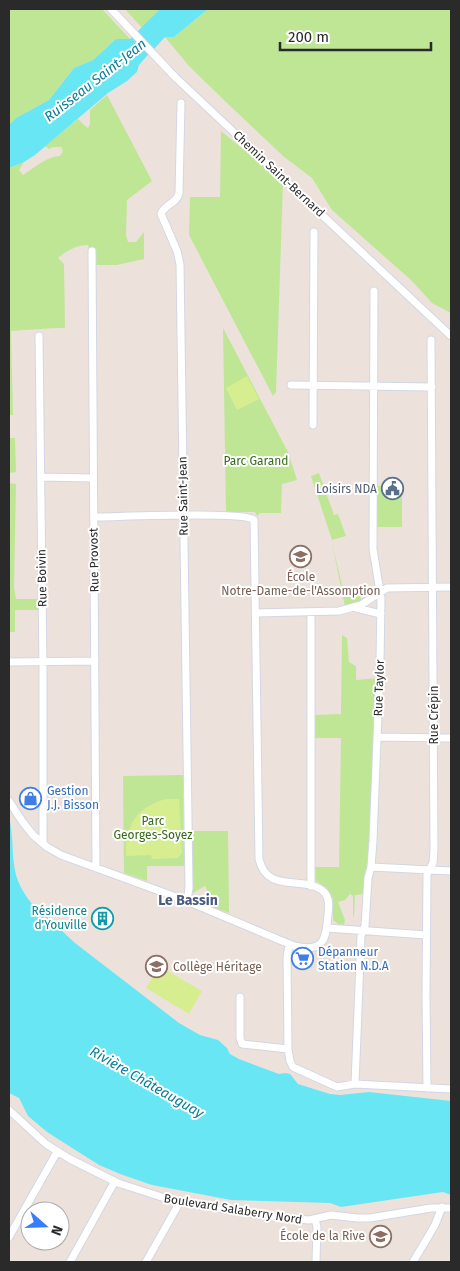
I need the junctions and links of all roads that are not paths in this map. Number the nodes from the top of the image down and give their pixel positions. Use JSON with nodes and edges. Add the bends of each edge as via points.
{"nodes":[{"id":1,"x":111,"y":9,"type":"edge"},
{"id":2,"x":181,"y":104,"type":"dead end"},
{"id":3,"x":314,"y":232,"type":"dead end"},
{"id":4,"x":92,"y":251,"type":"dead end"},
{"id":5,"x":374,"y":291,"type":"dead end"},
{"id":6,"x":39,"y":336,"type":"dead end"},
{"id":7,"x":451,"y":336,"type":"edge"},
{"id":8,"x":432,"y":340,"type":"dead end"},
{"id":9,"x":290,"y":385,"type":"dead end"},
{"id":10,"x":313,"y":385,"type":"junction"},
{"id":11,"x":373,"y":386,"type":"junction"},
{"id":12,"x":432,"y":387,"type":"junction"},
{"id":13,"x":313,"y":426,"type":"dead end"},
{"id":14,"x":40,"y":478,"type":"junction"},
{"id":15,"x":93,"y":478,"type":"junction"},
{"id":16,"x":183,"y":516,"type":"junction"},
{"id":17,"x":94,"y":517,"type":"junction"},
{"id":18,"x":433,"y":587,"type":"junction"},
{"id":19,"x":451,"y":587,"type":"edge"},
{"id":20,"x":380,"y":592,"type":"junction"},
{"id":21,"x":355,"y":608,"type":"junction"},
{"id":22,"x":256,"y":613,"type":"junction"},
{"id":23,"x":312,"y":613,"type":"junction"},
{"id":24,"x":381,"y":614,"type":"junction"},
{"id":25,"x":95,"y":661,"type":"junction"},
{"id":26,"x":9,"y":662,"type":"edge"},
{"id":27,"x":42,"y":662,"type":"junction"},
{"id":28,"x":377,"y":737,"type":"junction"},
{"id":29,"x":434,"y":738,"type":"junction"},
{"id":30,"x":451,"y":738,"type":"edge"},
{"id":31,"x":9,"y":800,"type":"edge"},
{"id":32,"x":43,"y":820,"type":"junction"},
{"id":33,"x":30,"y":832,"type":"junction"},
{"id":34,"x":42,"y":843,"type":"junction"},
{"id":35,"x":371,"y":867,"type":"junction"},
{"id":36,"x":96,"y":868,"type":"junction"},
{"id":37,"x":430,"y":870,"type":"junction"},
{"id":38,"x":451,"y":871,"type":"edge"},
{"id":39,"x":311,"y":886,"type":"junction"},
{"id":40,"x":187,"y":901,"type":"junction"},
{"id":41,"x":327,"y":928,"type":"junction"},
{"id":42,"x":362,"y":930,"type":"junction"},
{"id":43,"x":426,"y":934,"type":"junction"},
{"id":44,"x":289,"y":944,"type":"junction"},
{"id":45,"x":240,"y":997,"type":"dead end"},
{"id":46,"x":288,"y":1049,"type":"junction"},
{"id":47,"x":355,"y":1084,"type":"junction"},
{"id":48,"x":427,"y":1088,"type":"junction"},
{"id":49,"x":451,"y":1090,"type":"edge"},
{"id":50,"x":9,"y":1111,"type":"edge"},
{"id":51,"x":56,"y":1152,"type":"junction"},
{"id":52,"x":115,"y":1181,"type":"junction"},
{"id":53,"x":179,"y":1202,"type":"junction"},
{"id":54,"x":442,"y":1207,"type":"junction"},
{"id":55,"x":451,"y":1208,"type":"edge"},
{"id":56,"x":315,"y":1219,"type":"junction"},
{"id":57,"x":9,"y":1237,"type":"edge"},
{"id":58,"x":70,"y":1262,"type":"edge"},
{"id":59,"x":146,"y":1262,"type":"edge"},
{"id":60,"x":316,"y":1262,"type":"edge"},
{"id":61,"x":413,"y":1262,"type":"edge"}],
"edges":[{"from":1,"to":7,"type":"street","name":"Chemin Saint-Bernard","via":[[150,52]]},
{"from":2,"to":16,"type":"street","name":"Rue Saint-Jean","via":[[179,193],[161,214],[179,259]]},
{"from":3,"to":10,"type":"street"},
{"from":4,"to":15,"type":"street","name":"Rue Provost"},
{"from":5,"to":11,"type":"street","name":"Rue Taylor"},
{"from":6,"to":14,"type":"street","name":"Rue Boivin"},
{"from":8,"to":12,"type":"street","name":"Rue Crépin"},
{"from":9,"to":10,"type":"street"},
{"from":10,"to":11,"type":"street"},
{"from":10,"to":13,"type":"street"},
{"from":11,"to":12,"type":"street"},
{"from":11,"to":20,"type":"street","name":"Rue Taylor","via":[[373,549]]},
{"from":12,"to":18,"type":"street","name":"Rue Crépin"},
{"from":14,"to":15,"type":"street"},
{"from":14,"to":27,"type":"street","name":"Rue Boivin"},
{"from":15,"to":17,"type":"street","name":"Rue Provost"},
{"from":16,"to":17,"type":"street"},
{"from":16,"to":22,"type":"street","via":[[253,518]]},
{"from":16,"to":40,"type":"street","name":"Rue Saint-Jean"},
{"from":17,"to":25,"type":"street","name":"Rue Provost"},
{"from":18,"to":19,"type":"street"},
{"from":18,"to":20,"type":"street","via":[[387,588]]},
{"from":18,"to":29,"type":"street","name":"Rue Crépin"},
{"from":20,"to":21,"type":"street"},
{"from":20,"to":24,"type":"street","name":"Rue Taylor"},
{"from":21,"to":23,"type":"street"},
{"from":21,"to":24,"type":"street"},
{"from":22,"to":23,"type":"street"},
{"from":22,"to":39,"type":"street","via":[[259,859],[270,877]]},
{"from":23,"to":39,"type":"street"},
{"from":24,"to":28,"type":"street","name":"Rue Taylor"},
{"from":25,"to":27,"type":"street"},
{"from":25,"to":36,"type":"street","name":"Rue Provost"},
{"from":26,"to":27,"type":"street"},
{"from":27,"to":32,"type":"street","name":"Rue Boivin"},
{"from":28,"to":29,"type":"street"},
{"from":28,"to":35,"type":"street","name":"Rue Taylor"},
{"from":29,"to":30,"type":"street"},
{"from":29,"to":37,"type":"street","name":"Rue Crépin","via":[[434,850]]},
{"from":31,"to":33,"type":"street"},
{"from":32,"to":33,"type":"street","via":[[40,828]]},
{"from":32,"to":34,"type":"street","name":"Rue Boivin"},
{"from":33,"to":34,"type":"street"},
{"from":34,"to":36,"type":"street","via":[[67,858]]},
{"from":35,"to":37,"type":"street"},
{"from":35,"to":42,"type":"street","name":"Rue Taylor"},
{"from":36,"to":40,"type":"street"},
{"from":37,"to":38,"type":"street"},
{"from":37,"to":43,"type":"street","name":"Rue Crépin","via":[[427,874]]},
{"from":39,"to":41,"type":"street","via":[[320,889],[327,897]]},
{"from":40,"to":44,"type":"street"},
{"from":41,"to":42,"type":"street"},
{"from":41,"to":44,"type":"street","via":[[325,938],[318,945],[304,948]]},
{"from":42,"to":43,"type":"street"},
{"from":42,"to":47,"type":"street","name":"Rue Taylor"},
{"from":43,"to":48,"type":"street","name":"Rue Crépin"},
{"from":44,"to":46,"type":"street"},
{"from":45,"to":46,"type":"street","via":[[240,1042]]},
{"from":46,"to":47,"type":"street","via":[[290,1061],[296,1069],[337,1087]]},
{"from":47,"to":48,"type":"street"},
{"from":48,"to":49,"type":"street"},
{"from":50,"to":51,"type":"street","name":"Boulevard Salaberry Nord"},
{"from":51,"to":52,"type":"street","name":"Boulevard Salaberry Nord"},
{"from":51,"to":57,"type":"street"},
{"from":52,"to":53,"type":"street","name":"Boulevard Salaberry Nord"},
{"from":52,"to":58,"type":"street"},
{"from":53,"to":56,"type":"street","name":"Boulevard Salaberry Nord","via":[[290,1219]]},
{"from":53,"to":59,"type":"street"},
{"from":54,"to":55,"type":"street","name":"Boulevard Salaberry Nord"},
{"from":54,"to":56,"type":"street","name":"Boulevard Salaberry Nord","via":[[370,1218],[331,1214]]},
{"from":54,"to":61,"type":"street"},
{"from":56,"to":60,"type":"street"}]}
